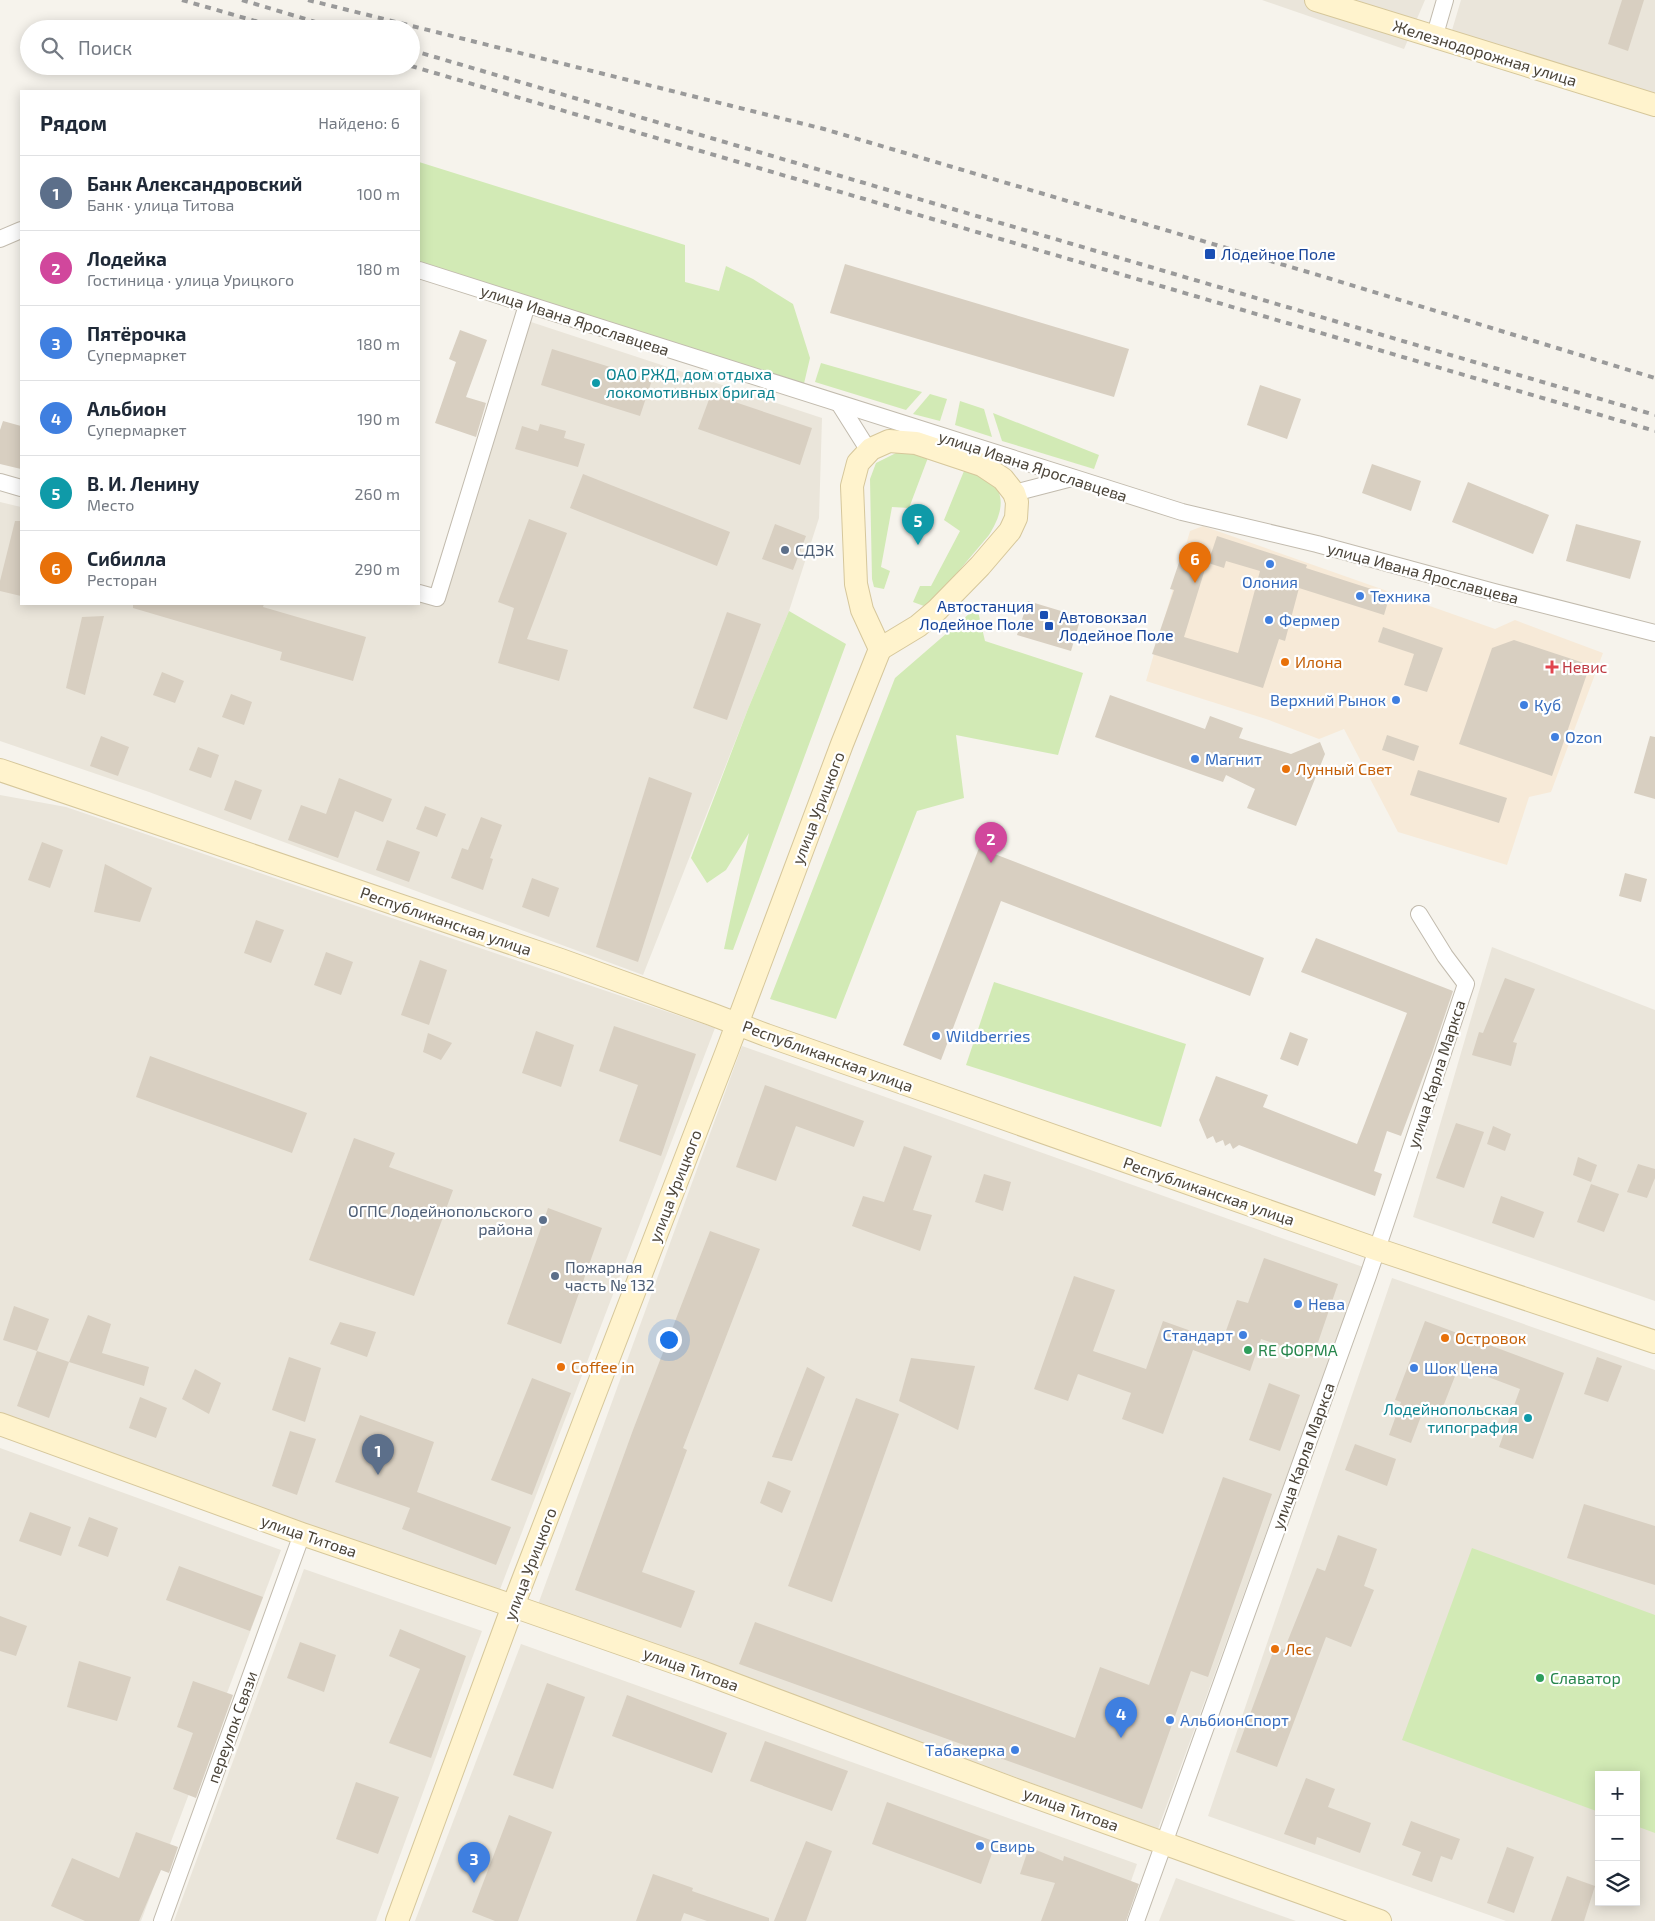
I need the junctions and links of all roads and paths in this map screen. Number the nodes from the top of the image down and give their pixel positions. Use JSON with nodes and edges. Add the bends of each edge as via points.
{"nodes":[{"id":1,"x":1316,"y":0,"type":"edge"},
{"id":2,"x":1445,"y":0,"type":"edge"},
{"id":3,"x":1434,"y":38,"type":"junction"},
{"id":4,"x":1655,"y":105,"type":"edge"},
{"id":5,"x":20,"y":230,"type":"edge"},
{"id":6,"x":0,"y":239,"type":"edge"},
{"id":7,"x":420,"y":270,"type":"edge"},
{"id":8,"x":527,"y":305,"type":"junction"},
{"id":9,"x":840,"y":405,"type":"junction"},
{"id":10,"x":869,"y":451,"type":"junction"},
{"id":11,"x":1072,"y":478,"type":"junction"},
{"id":12,"x":0,"y":482,"type":"edge"},
{"id":13,"x":20,"y":488,"type":"edge"},
{"id":14,"x":1014,"y":493,"type":"junction"},
{"id":15,"x":420,"y":593,"type":"edge"},
{"id":16,"x":1655,"y":633,"type":"edge"},
{"id":17,"x":880,"y":649,"type":"junction"},
{"id":18,"x":0,"y":770,"type":"edge"},
{"id":19,"x":1419,"y":914,"type":"dead end"},
{"id":20,"x":737,"y":1024,"type":"junction"},
{"id":21,"x":1376,"y":1249,"type":"junction"},
{"id":22,"x":1655,"y":1342,"type":"edge"},
{"id":23,"x":0,"y":1424,"type":"edge"},
{"id":24,"x":302,"y":1534,"type":"junction"},
{"id":25,"x":513,"y":1606,"type":"junction"},
{"id":26,"x":1164,"y":1843,"type":"junction"},
{"id":27,"x":162,"y":1921,"type":"edge"},
{"id":28,"x":397,"y":1921,"type":"edge"},
{"id":29,"x":1136,"y":1921,"type":"edge"},
{"id":30,"x":1380,"y":1921,"type":"edge"}],
"edges":[{"from":1,"to":3,"type":"street","name":"Железнодорожная улица"},
{"from":2,"to":3,"type":"street"},
{"from":3,"to":4,"type":"street","name":"Железнодорожная улица"},
{"from":5,"to":6,"type":"street"},
{"from":7,"to":8,"type":"street","name":"улица Ивана Ярославцева"},
{"from":8,"to":9,"type":"street","name":"улица Ивана Ярославцева"},
{"from":8,"to":15,"type":"street","via":[[437,598]]},
{"from":9,"to":10,"type":"street"},
{"from":9,"to":11,"type":"street","name":"улица Ивана Ярославцева"},
{"from":10,"to":14,"type":"street","via":[[889,441],[916,443],[982,465],[1002,479]]},
{"from":10,"to":17,"type":"street","via":[[858,463],[852,486],[856,584],[862,610]]},
{"from":11,"to":14,"type":"street"},
{"from":11,"to":16,"type":"street","name":"улица Ивана Ярославцева","via":[[1182,512],[1318,544]]},
{"from":12,"to":13,"type":"street"},
{"from":14,"to":17,"type":"street","via":[[1016,518],[1010,531],[937,610]]},
{"from":17,"to":20,"type":"street","name":"улица Урицкого"},
{"from":18,"to":20,"type":"street","name":"Республиканская улица","via":[[561,960]]},
{"from":19,"to":21,"type":"street","name":"улица Карла Маркса","via":[[1466,984]]},
{"from":20,"to":21,"type":"street","name":"Республиканская улица"},
{"from":20,"to":25,"type":"street","name":"улица Урицкого"},
{"from":21,"to":22,"type":"street","name":"Республиканская улица"},
{"from":21,"to":26,"type":"street","name":"улица Карла Маркса"},
{"from":23,"to":24,"type":"street","name":"улица Титова"},
{"from":24,"to":25,"type":"street","name":"улица Титова"},
{"from":24,"to":27,"type":"street","name":"переулок Связи"},
{"from":25,"to":26,"type":"street","name":"улица Титова","via":[[699,1671]]},
{"from":25,"to":28,"type":"street","name":"улица Урицкого"},
{"from":26,"to":29,"type":"street","name":"улица Карла Маркса"},
{"from":26,"to":30,"type":"street","name":"улица Титова"}]}
